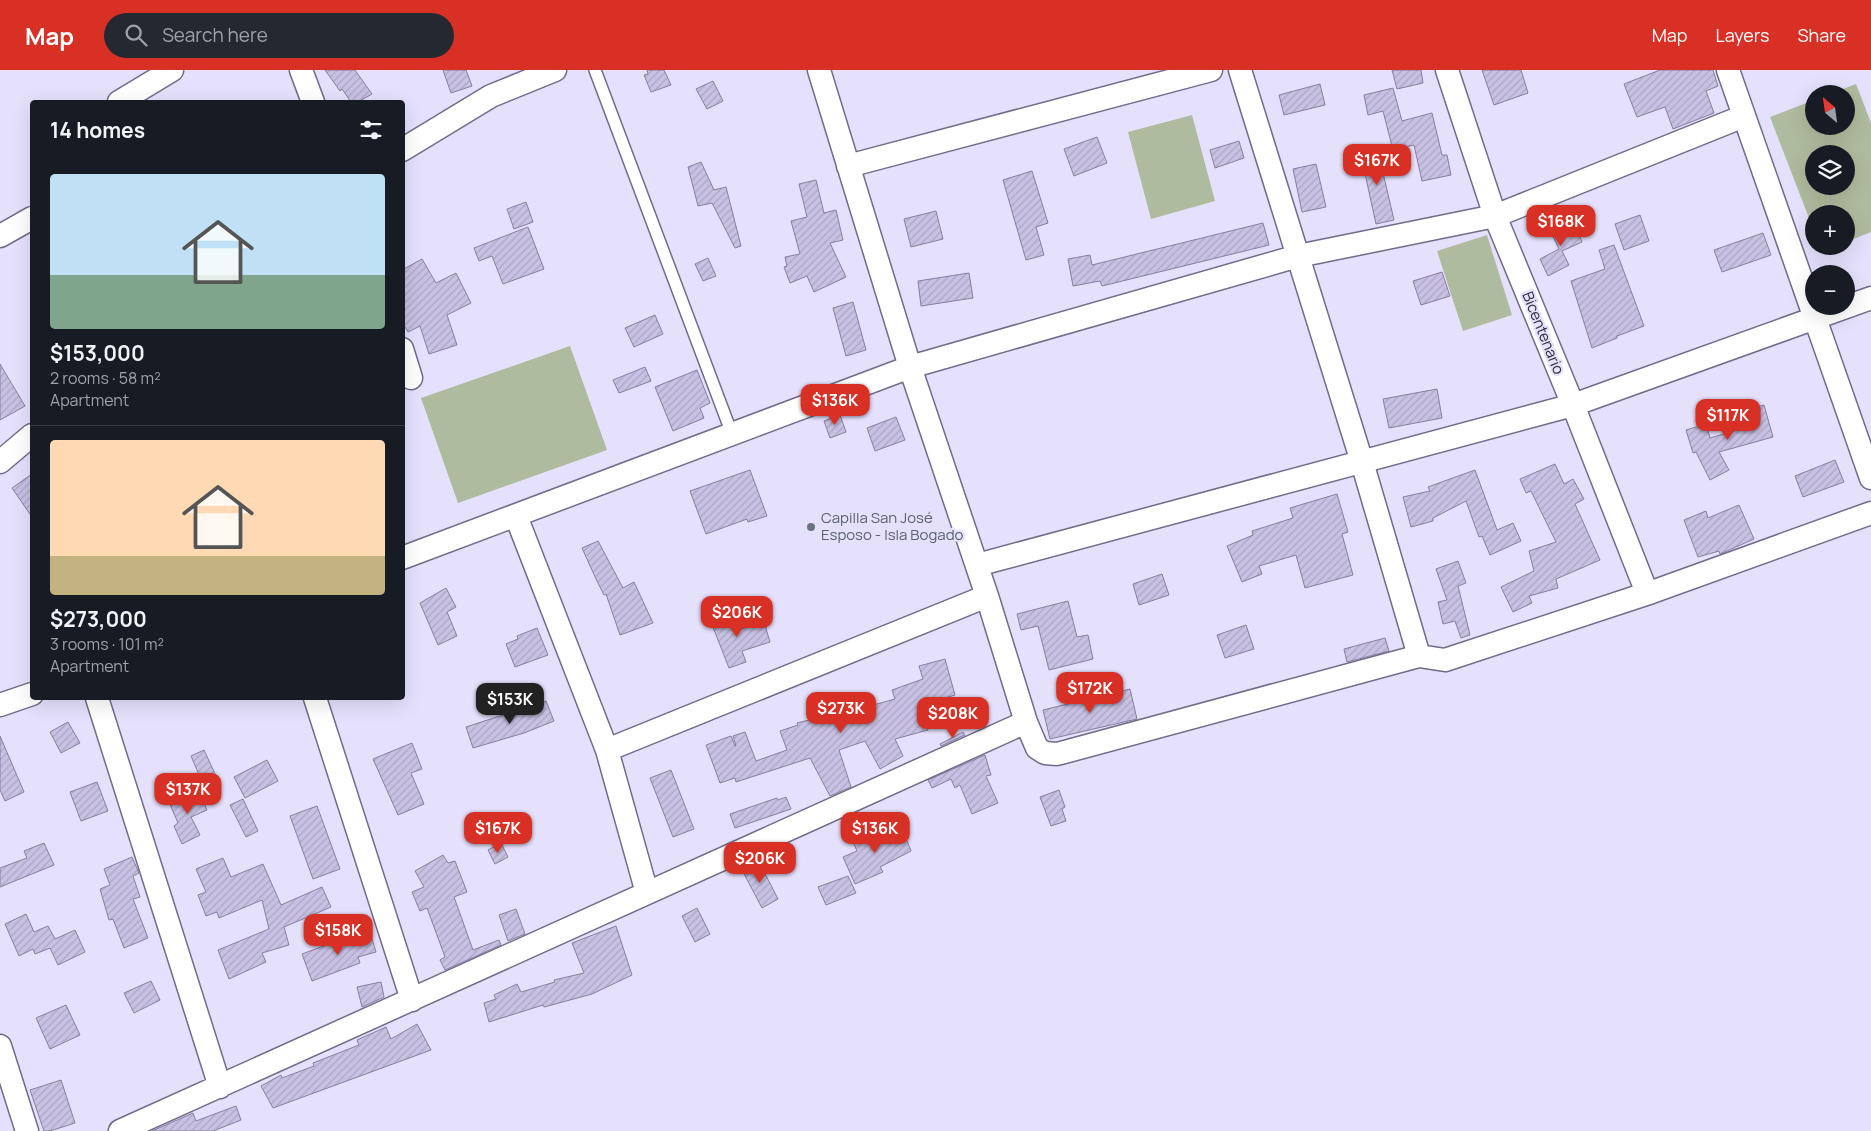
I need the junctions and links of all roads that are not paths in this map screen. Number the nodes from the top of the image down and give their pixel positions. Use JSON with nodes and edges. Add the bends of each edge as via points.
{"nodes":[{"id":1,"x":172,"y":70,"type":"edge"},
{"id":2,"x":301,"y":70,"type":"edge"},
{"id":3,"x":555,"y":70,"type":"edge"},
{"id":4,"x":595,"y":70,"type":"edge"},
{"id":5,"x":819,"y":70,"type":"edge"},
{"id":6,"x":1211,"y":70,"type":"edge"},
{"id":7,"x":1240,"y":70,"type":"edge"},
{"id":8,"x":1448,"y":70,"type":"edge"},
{"id":9,"x":1728,"y":70,"type":"edge"},
{"id":10,"x":122,"y":100,"type":"edge"},
{"id":11,"x":312,"y":100,"type":"edge"},
{"id":12,"x":1744,"y":116,"type":"junction"},
{"id":13,"x":405,"y":148,"type":"edge"},
{"id":14,"x":848,"y":166,"type":"junction"},
{"id":15,"x":1495,"y":216,"type":"junction"},
{"id":16,"x":30,"y":219,"type":"edge"},
{"id":17,"x":0,"y":236,"type":"edge"},
{"id":18,"x":1298,"y":256,"type":"junction"},
{"id":19,"x":1871,"y":298,"type":"edge"},
{"id":20,"x":1815,"y":318,"type":"junction"},
{"id":21,"x":405,"y":359,"type":"edge"},
{"id":22,"x":910,"y":367,"type":"junction"},
{"id":23,"x":411,"y":378,"type":"dead end"},
{"id":24,"x":1573,"y":405,"type":"junction"},
{"id":25,"x":732,"y":434,"type":"junction"},
{"id":26,"x":30,"y":437,"type":"edge"},
{"id":27,"x":0,"y":462,"type":"edge"},
{"id":28,"x":1362,"y":462,"type":"junction"},
{"id":29,"x":1871,"y":478,"type":"edge"},
{"id":30,"x":1871,"y":513,"type":"edge"},
{"id":31,"x":516,"y":516,"type":"junction"},
{"id":32,"x":405,"y":557,"type":"edge"},
{"id":33,"x":977,"y":565,"type":"junction"},
{"id":34,"x":1647,"y":593,"type":"junction"},
{"id":35,"x":987,"y":596,"type":"junction"},
{"id":36,"x":1419,"y":656,"type":"junction"},
{"id":37,"x":30,"y":695,"type":"edge"},
{"id":38,"x":97,"y":700,"type":"edge"},
{"id":39,"x":316,"y":700,"type":"edge"},
{"id":40,"x":0,"y":705,"type":"edge"},
{"id":41,"x":1026,"y":722,"type":"junction"},
{"id":42,"x":608,"y":750,"type":"junction"},
{"id":43,"x":647,"y":893,"type":"junction"},
{"id":44,"x":412,"y":1000,"type":"junction"},
{"id":45,"x":0,"y":1046,"type":"edge"},
{"id":46,"x":220,"y":1087,"type":"junction"},
{"id":47,"x":27,"y":1131,"type":"edge"},
{"id":48,"x":120,"y":1131,"type":"edge"}],
"edges":[{"from":1,"to":10,"type":"street"},
{"from":2,"to":11,"type":"street"},
{"from":3,"to":13,"type":"street","via":[[491,96]]},
{"from":4,"to":25,"type":"lane"},
{"from":5,"to":14,"type":"street"},
{"from":6,"to":14,"type":"street"},
{"from":7,"to":18,"type":"street"},
{"from":8,"to":15,"type":"street","name":"Bicentenario"},
{"from":9,"to":12,"type":"street"},
{"from":12,"to":15,"type":"street"},
{"from":12,"to":20,"type":"street"},
{"from":14,"to":22,"type":"street"},
{"from":15,"to":18,"type":"street"},
{"from":15,"to":24,"type":"street","name":"Bicentenario"},
{"from":16,"to":17,"type":"street"},
{"from":18,"to":22,"type":"street"},
{"from":18,"to":28,"type":"street"},
{"from":19,"to":20,"type":"street"},
{"from":20,"to":24,"type":"street"},
{"from":20,"to":29,"type":"street"},
{"from":21,"to":23,"type":"street"},
{"from":22,"to":25,"type":"street"},
{"from":22,"to":33,"type":"street"},
{"from":24,"to":28,"type":"street"},
{"from":24,"to":34,"type":"street","name":"Bicentenario"},
{"from":25,"to":31,"type":"street"},
{"from":26,"to":27,"type":"street"},
{"from":28,"to":33,"type":"street"},
{"from":28,"to":36,"type":"street"},
{"from":30,"to":34,"type":"street"},
{"from":31,"to":32,"type":"street"},
{"from":31,"to":42,"type":"street"},
{"from":33,"to":35,"type":"street"},
{"from":34,"to":36,"type":"street","via":[[1445,660]]},
{"from":35,"to":41,"type":"street"},
{"from":35,"to":42,"type":"street"},
{"from":36,"to":41,"type":"street","via":[[1057,754],[1045,754],[1037,748]]},
{"from":37,"to":40,"type":"street"},
{"from":38,"to":46,"type":"street"},
{"from":39,"to":44,"type":"street"},
{"from":41,"to":43,"type":"street"},
{"from":42,"to":43,"type":"street"},
{"from":43,"to":44,"type":"street"},
{"from":44,"to":46,"type":"street"},
{"from":45,"to":47,"type":"street"},
{"from":46,"to":48,"type":"street"}]}
